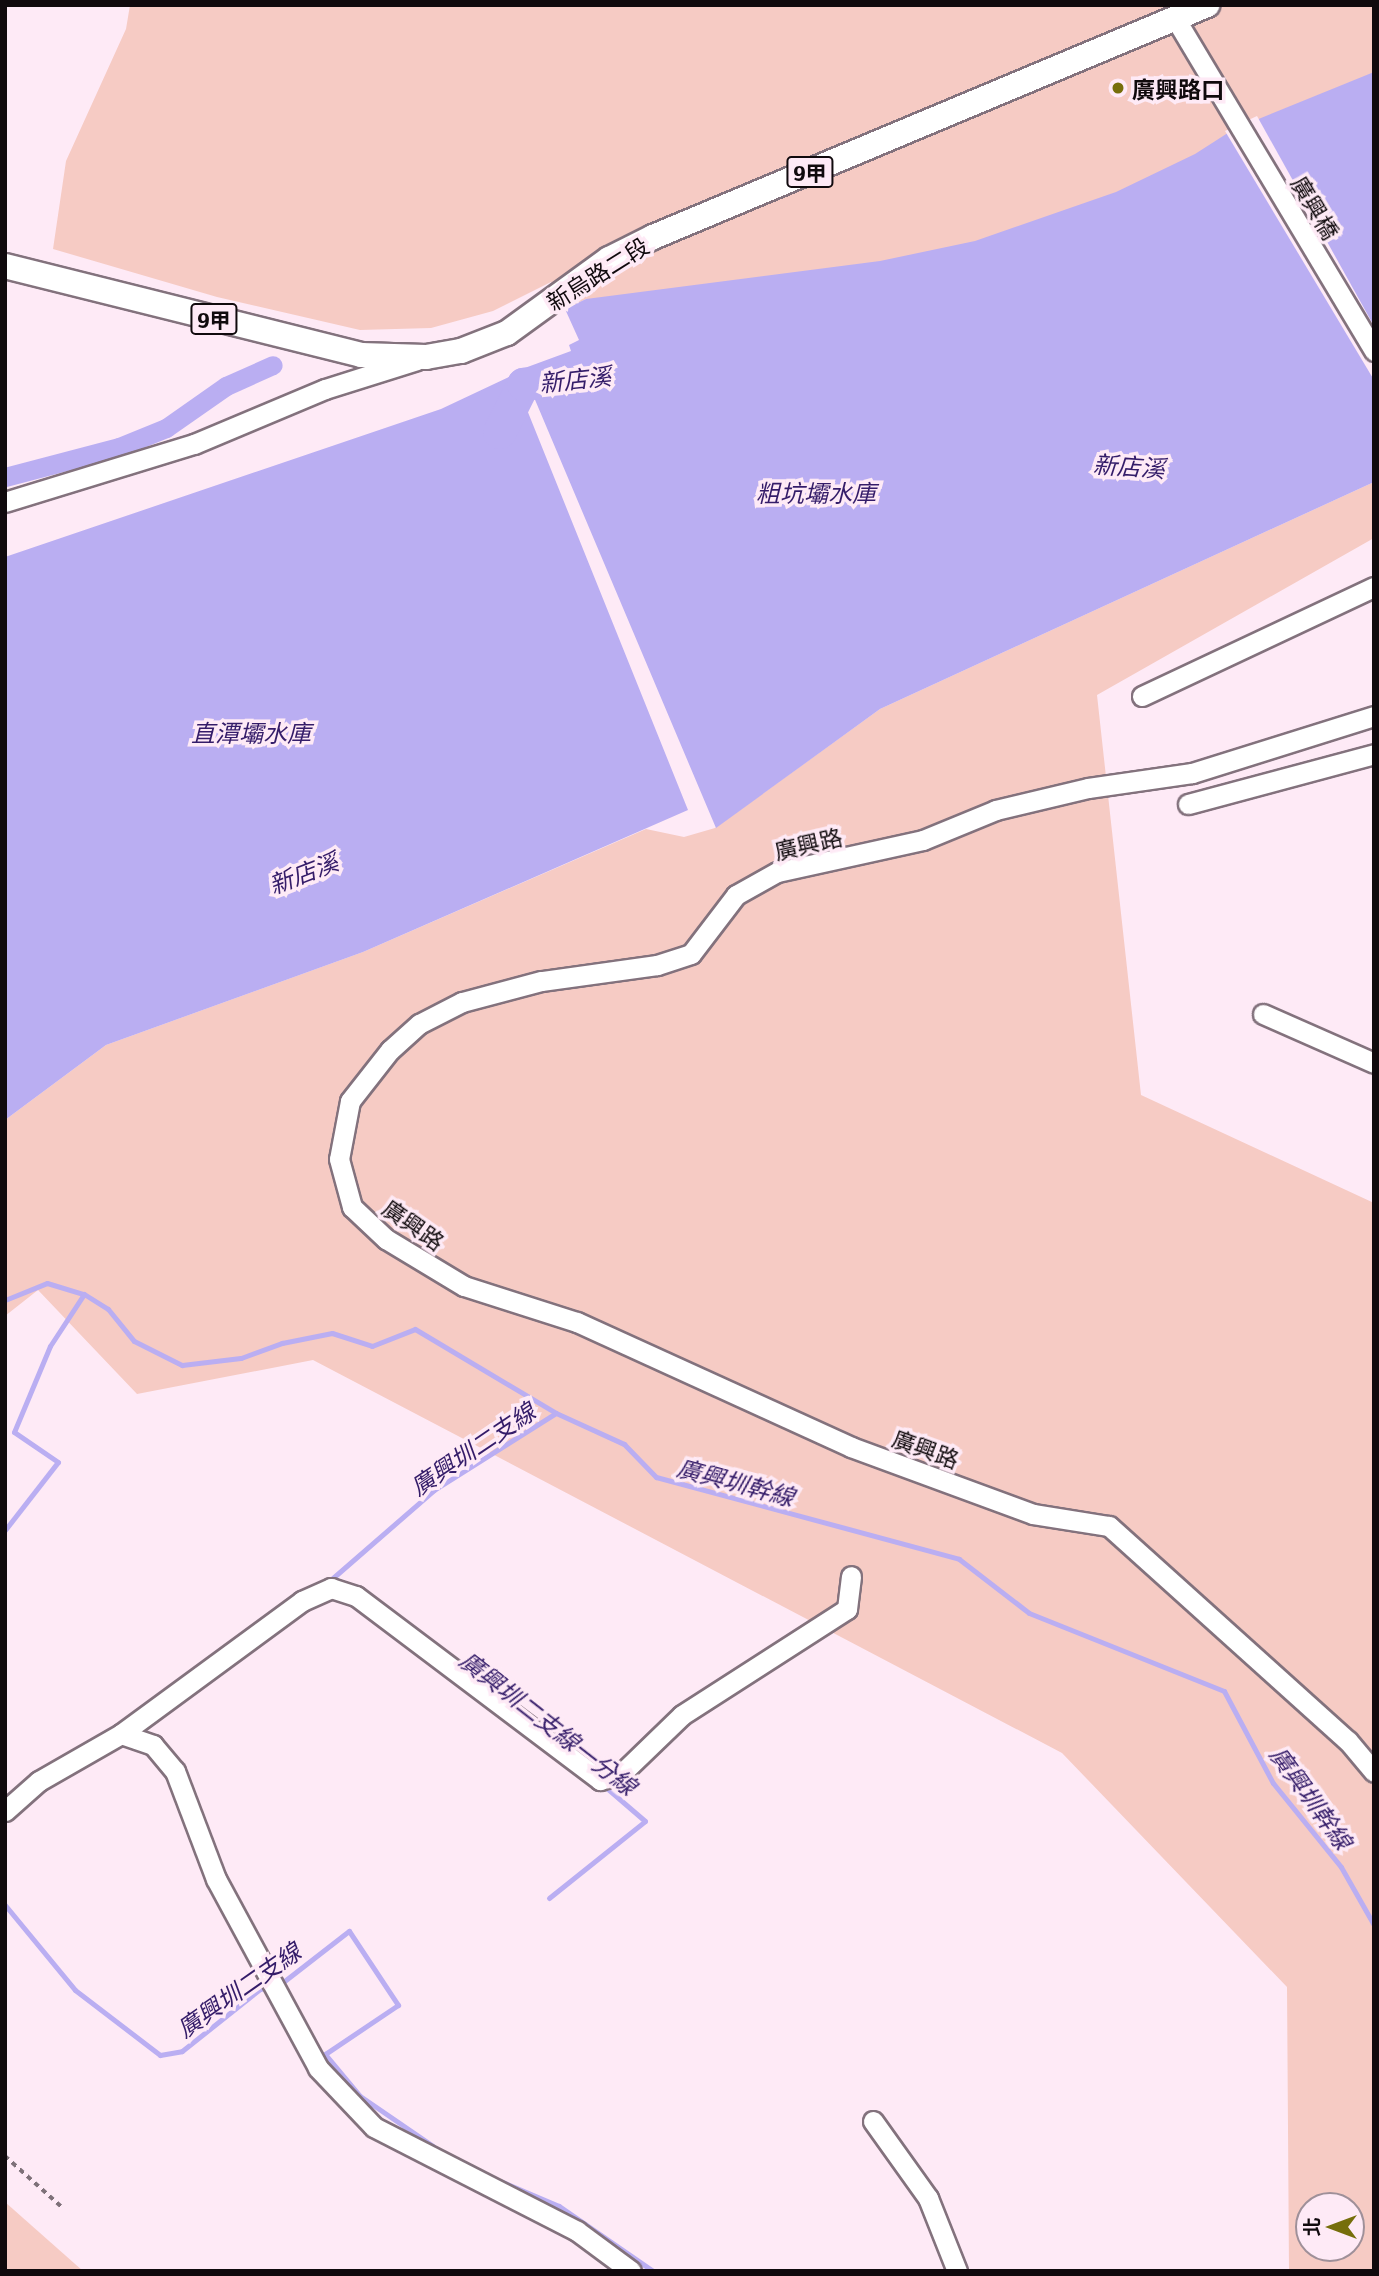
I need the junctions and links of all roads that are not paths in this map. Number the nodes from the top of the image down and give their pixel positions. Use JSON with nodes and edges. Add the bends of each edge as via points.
{"nodes":[{"id":1,"x":1207,"y":5,"type":"edge"},
{"id":2,"x":1175,"y":18,"type":"junction"},
{"id":3,"x":5,"y":265,"type":"edge"},
{"id":4,"x":1374,"y":351,"type":"edge"},
{"id":5,"x":426,"y":357,"type":"junction"},
{"id":6,"x":5,"y":502,"type":"edge"},
{"id":7,"x":1374,"y":587,"type":"edge"},
{"id":8,"x":1142,"y":696,"type":"dead end"},
{"id":9,"x":1374,"y":716,"type":"edge"},
{"id":10,"x":1374,"y":754,"type":"edge"},
{"id":11,"x":1188,"y":804,"type":"dead end"},
{"id":12,"x":1263,"y":1014,"type":"dead end"},
{"id":13,"x":1374,"y":1063,"type":"edge"},
{"id":14,"x":851,"y":1576,"type":"dead end"},
{"id":15,"x":121,"y":1734,"type":"junction"},
{"id":16,"x":1374,"y":1772,"type":"edge"},
{"id":17,"x":5,"y":1811,"type":"edge"},
{"id":18,"x":873,"y":2121,"type":"dead end"},
{"id":19,"x":631,"y":2271,"type":"edge"},
{"id":20,"x":957,"y":2271,"type":"edge"}],
"edges":[{"from":1,"to":2,"type":"main road","name":"新烏路二段","number":"9甲"},
{"from":2,"to":4,"type":"street","name":"廣興橋"},
{"from":2,"to":5,"type":"main road","name":"新烏路二段","number":"9甲","via":[[653,237],[609,259],[507,332],[461,351]]},
{"from":3,"to":5,"type":"main road","name":"新烏路二段","number":"9甲","via":[[361,355]]},
{"from":5,"to":6,"type":"street","via":[[325,389],[194,444]]},
{"from":7,"to":8,"type":"street"},
{"from":9,"to":16,"type":"street","name":"廣興路","via":[[1192,773],[1088,788],[1009,806],[923,840],[777,872],[736,895],[691,954],[657,965],[541,981],[462,1002],[419,1024],[390,1050],[350,1101],[339,1159],[352,1207],[386,1239],[464,1286],[577,1322],[851,1447],[1033,1514],[1109,1526],[1348,1741]]},
{"from":10,"to":11,"type":"street"},
{"from":12,"to":13,"type":"street"},
{"from":14,"to":15,"type":"street","via":[[847,1609],[682,1715],[622,1773],[600,1780],[356,1596],[331,1588],[302,1601]]},
{"from":15,"to":17,"type":"street","via":[[39,1781]]},
{"from":15,"to":19,"type":"street","via":[[153,1745],[175,1771],[216,1879],[318,2068],[374,2127],[577,2231]]},
{"from":18,"to":20,"type":"street","via":[[929,2198]]}]}
